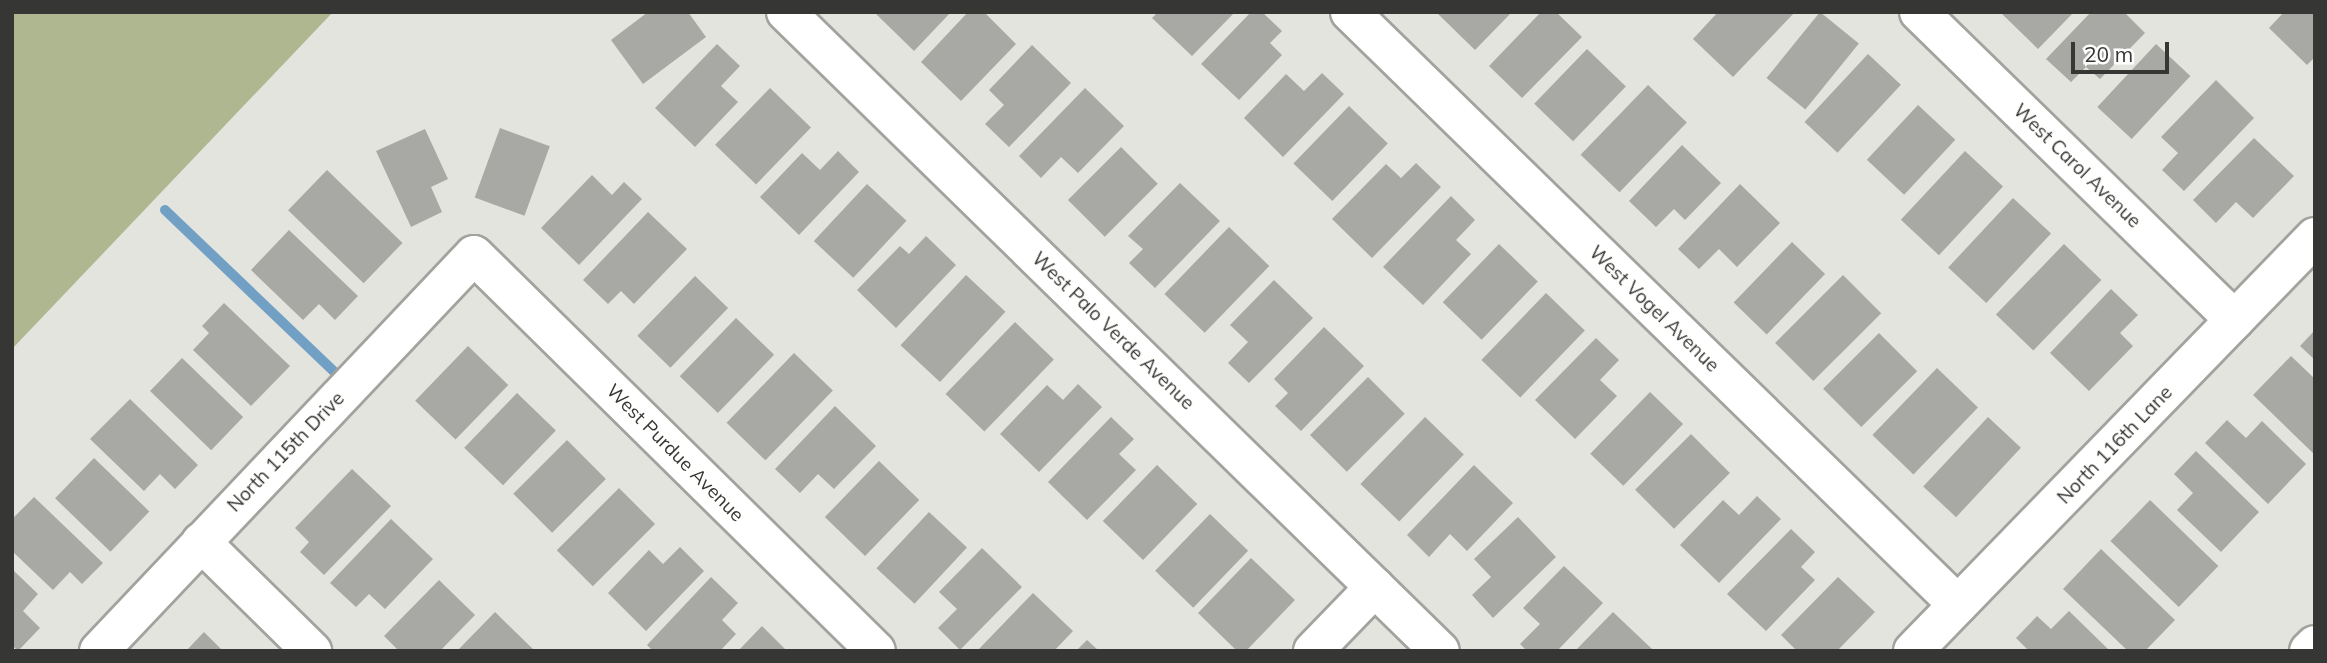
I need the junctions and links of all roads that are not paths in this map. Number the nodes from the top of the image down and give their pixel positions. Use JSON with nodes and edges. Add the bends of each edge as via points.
{"nodes":[{"id":1,"x":786,"y":12,"type":"edge"},
{"id":2,"x":1350,"y":12,"type":"edge"},
{"id":3,"x":1919,"y":12,"type":"edge"},
{"id":4,"x":2315,"y":237,"type":"edge"},
{"id":5,"x":474,"y":255,"type":"joint"},
{"id":6,"x":2235,"y":320,"type":"junction"},
{"id":7,"x":201,"y":542,"type":"junction"},
{"id":8,"x":1375,"y":587,"type":"junction"},
{"id":9,"x":1958,"y":605,"type":"junction"},
{"id":10,"x":2315,"y":645,"type":"edge"},
{"id":11,"x":99,"y":651,"type":"edge"},
{"id":12,"x":312,"y":651,"type":"edge"},
{"id":13,"x":876,"y":651,"type":"edge"},
{"id":14,"x":1313,"y":651,"type":"edge"},
{"id":15,"x":1440,"y":651,"type":"edge"},
{"id":16,"x":1913,"y":651,"type":"edge"},
{"id":17,"x":2309,"y":651,"type":"edge"}],
"edges":[{"from":1,"to":8,"type":"street","name":"West Palo Verde Avenue"},
{"from":2,"to":9,"type":"street","name":"West Vogel Avenue"},
{"from":3,"to":6,"type":"street","name":"West Carol Avenue"},
{"from":4,"to":6,"type":"street","name":"North 116th Lane"},
{"from":5,"to":7,"type":"street","name":"North 115th Drive"},
{"from":5,"to":13,"type":"street","name":"West Purdue Avenue"},
{"from":6,"to":9,"type":"street","name":"North 116th Lane"},
{"from":7,"to":11,"type":"street","name":"North 115th Drive"},
{"from":7,"to":12,"type":"street"},
{"from":8,"to":14,"type":"street"},
{"from":8,"to":15,"type":"street","name":"West Palo Verde Avenue"},
{"from":9,"to":16,"type":"street","name":"North 116th Lane"},
{"from":10,"to":17,"type":"street"}]}
